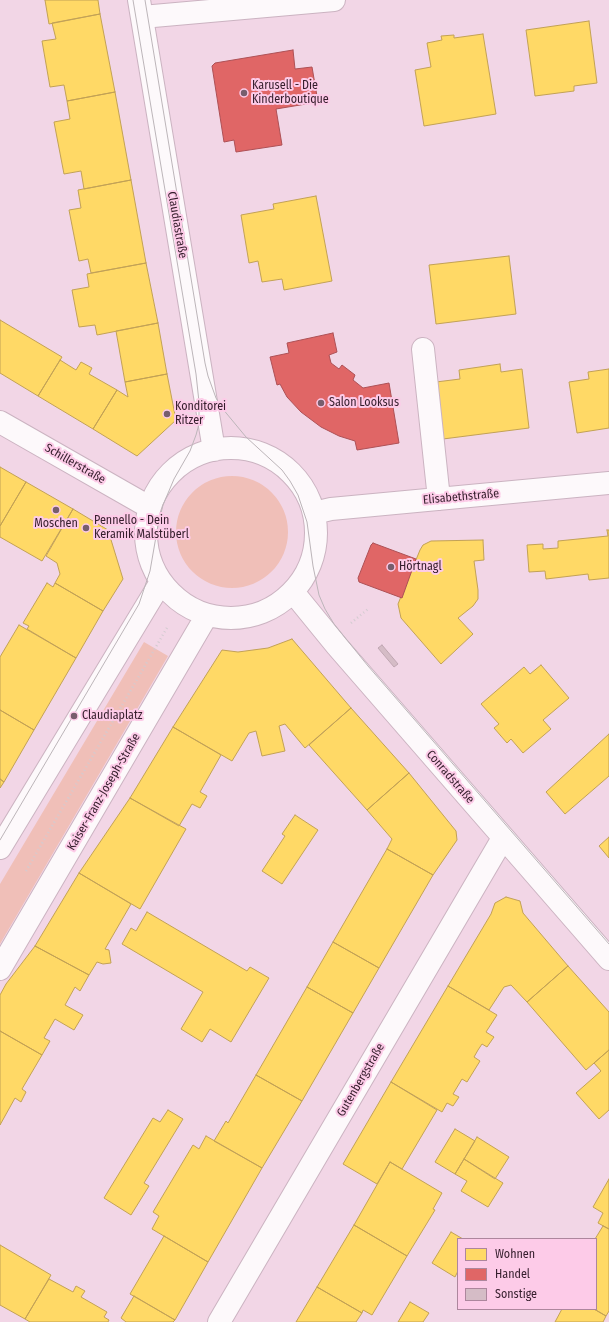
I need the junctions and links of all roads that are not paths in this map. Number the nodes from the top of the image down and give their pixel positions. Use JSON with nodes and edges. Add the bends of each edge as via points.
{"nodes":[{"id":1,"x":334,"y":0,"type":"edge"},
{"id":2,"x":141,"y":9,"type":"edge"},
{"id":3,"x":423,"y":349,"type":"dead end"},
{"id":4,"x":0,"y":422,"type":"edge"},
{"id":5,"x":214,"y":450,"type":"junction"},
{"id":6,"x":609,"y":484,"type":"edge"},
{"id":7,"x":439,"y":499,"type":"junction"},
{"id":8,"x":149,"y":507,"type":"junction"},
{"id":9,"x":314,"y":512,"type":"junction"},
{"id":10,"x":161,"y":582,"type":"junction"},
{"id":11,"x":293,"y":592,"type":"junction"},
{"id":12,"x":207,"y":615,"type":"junction"},
{"id":13,"x":503,"y":838,"type":"junction"},
{"id":14,"x":0,"y":848,"type":"edge"},
{"id":15,"x":609,"y":959,"type":"edge"},
{"id":16,"x":0,"y":969,"type":"edge"},
{"id":17,"x":219,"y":1322,"type":"edge"}],
"edges":[{"from":1,"to":2,"type":"street"},
{"from":2,"to":5,"type":"street","name":"Claudiastraße"},
{"from":3,"to":7,"type":"street"},
{"from":4,"to":8,"type":"street","name":"Schillerstraße"},
{"from":5,"to":8,"type":"street","via":[[197,454],[168,475]]},
{"from":5,"to":9,"type":"street","via":[[250,450],[277,461],[293,475],[306,492]]},
{"from":6,"to":7,"type":"street","name":"Elisabethstraße"},
{"from":7,"to":9,"type":"street","name":"Elisabethstraße"},
{"from":8,"to":10,"type":"street","via":[[146,544]]},
{"from":9,"to":11,"type":"street","via":[[317,534],[314,552],[306,575]]},
{"from":10,"to":12,"type":"street","via":[[181,603]]},
{"from":10,"to":14,"type":"street"},
{"from":11,"to":12,"type":"street","via":[[275,606],[254,616],[230,619]]},
{"from":11,"to":13,"type":"street","name":"Conradstraße"},
{"from":12,"to":16,"type":"street","name":"Kaiser-Franz-Joseph-Straße"},
{"from":13,"to":15,"type":"street","name":"Conradstraße"},
{"from":13,"to":17,"type":"street","name":"Gutenbergstraße"}]}
